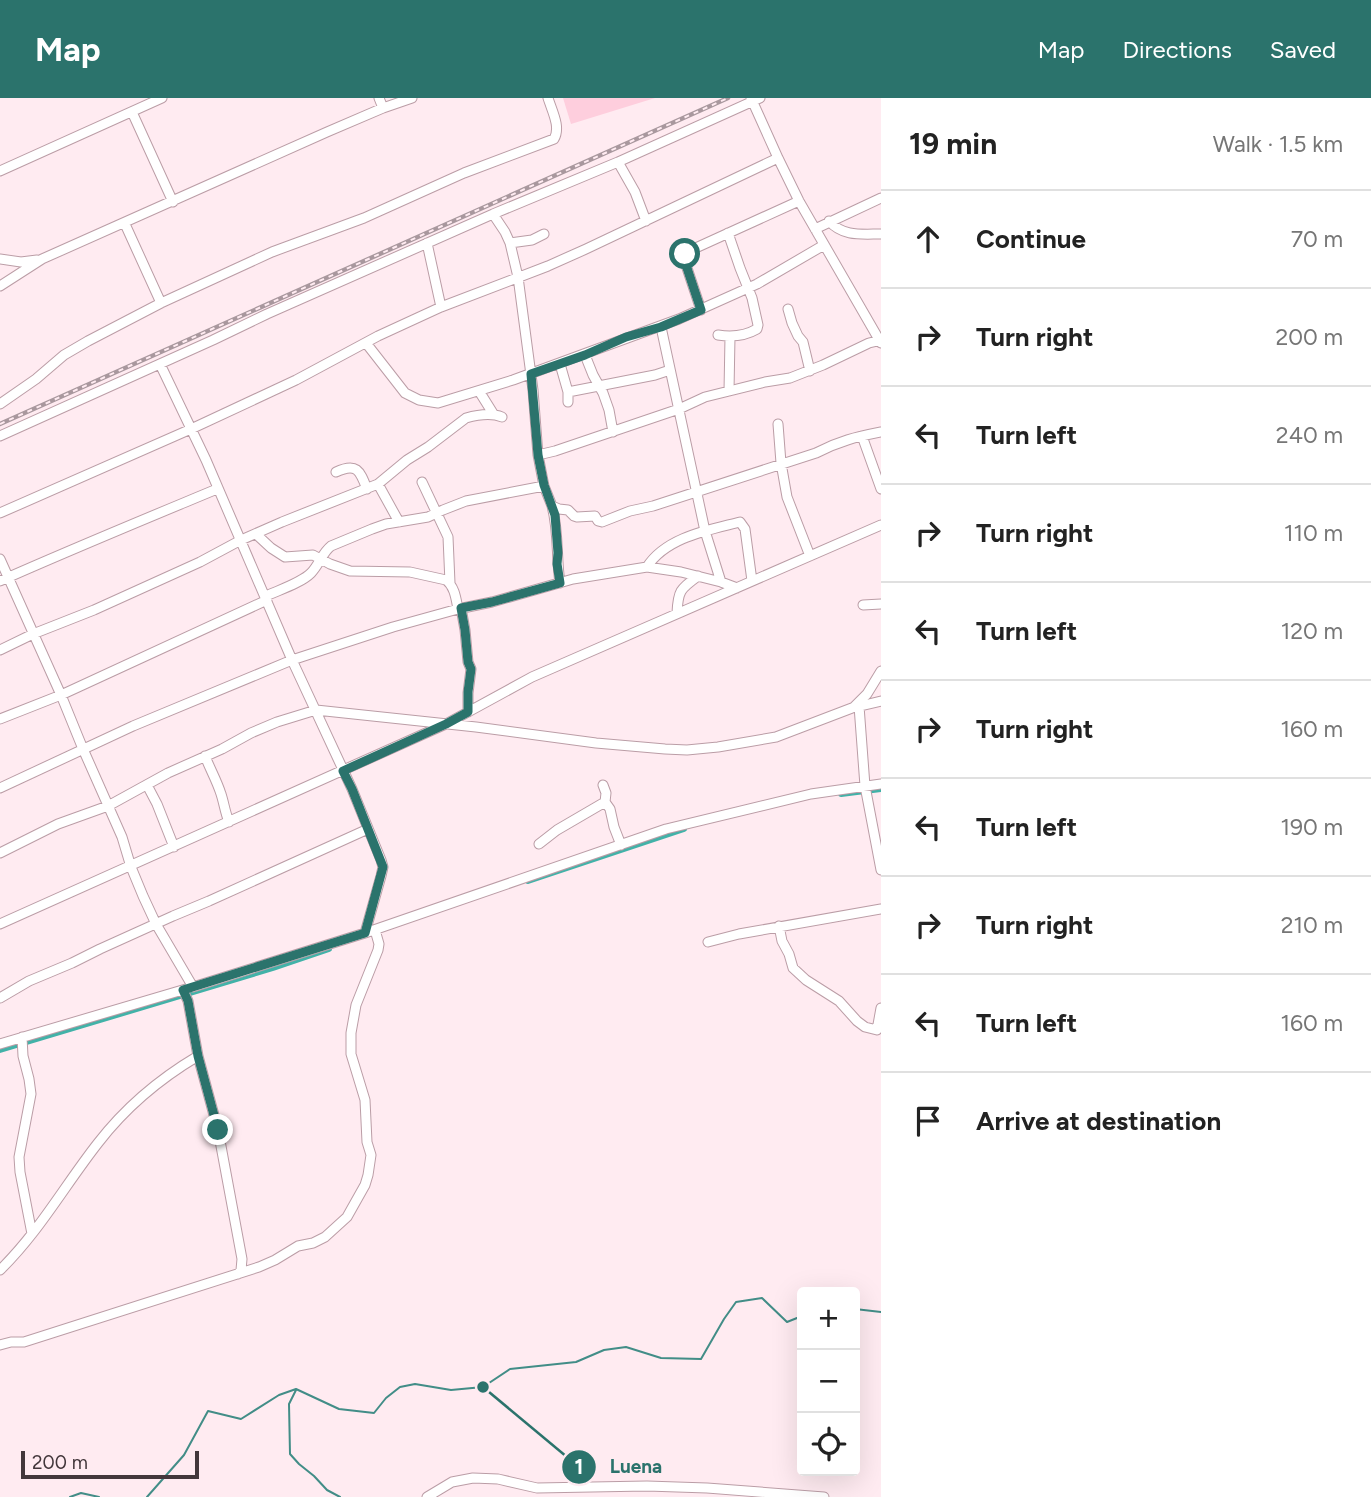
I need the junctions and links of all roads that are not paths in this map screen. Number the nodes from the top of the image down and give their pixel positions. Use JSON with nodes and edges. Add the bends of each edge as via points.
{"nodes":[{"id":1,"x":162,"y":98,"type":"edge"},
{"id":2,"x":379,"y":98,"type":"edge"},
{"id":3,"x":412,"y":98,"type":"edge"},
{"id":4,"x":548,"y":98,"type":"edge"},
{"id":5,"x":754,"y":99,"type":"edge"},
{"id":6,"x":383,"y":108,"type":"junction"},
{"id":7,"x":132,"y":111,"type":"junction"},
{"id":8,"x":778,"y":158,"type":"junction"},
{"id":9,"x":618,"y":162,"type":"junction"},
{"id":10,"x":0,"y":171,"type":"edge"},
{"id":11,"x":881,"y":198,"type":"edge"},
{"id":12,"x":799,"y":201,"type":"junction"},
{"id":13,"x":173,"y":202,"type":"junction"},
{"id":14,"x":493,"y":214,"type":"junction"},
{"id":15,"x":646,"y":221,"type":"junction"},
{"id":16,"x":829,"y":221,"type":"junction"},
{"id":17,"x":125,"y":224,"type":"junction"},
{"id":18,"x":815,"y":229,"type":"junction"},
{"id":19,"x":729,"y":233,"type":"junction"},
{"id":20,"x":544,"y":234,"type":"dead end"},
{"id":21,"x":881,"y":234,"type":"edge"},
{"id":22,"x":427,"y":243,"type":"junction"},
{"id":23,"x":510,"y":243,"type":"junction"},
{"id":24,"x":824,"y":245,"type":"junction"},
{"id":25,"x":0,"y":259,"type":"edge"},
{"id":26,"x":43,"y":260,"type":"junction"},
{"id":27,"x":518,"y":277,"type":"junction"},
{"id":28,"x":0,"y":286,"type":"edge"},
{"id":29,"x":748,"y":288,"type":"junction"},
{"id":30,"x":161,"y":303,"type":"junction"},
{"id":31,"x":441,"y":307,"type":"junction"},
{"id":32,"x":788,"y":309,"type":"dead end"},
{"id":33,"x":701,"y":310,"type":"junction"},
{"id":34,"x":661,"y":327,"type":"junction"},
{"id":35,"x":718,"y":335,"type":"dead end"},
{"id":36,"x":730,"y":337,"type":"junction"},
{"id":37,"x":880,"y":341,"type":"edge"},
{"id":38,"x":366,"y":343,"type":"junction"},
{"id":39,"x":585,"y":355,"type":"junction"},
{"id":40,"x":160,"y":364,"type":"junction"},
{"id":41,"x":560,"y":364,"type":"junction"},
{"id":42,"x":670,"y":369,"type":"junction"},
{"id":43,"x":810,"y":371,"type":"junction"},
{"id":44,"x":531,"y":374,"type":"junction"},
{"id":45,"x":599,"y":386,"type":"junction"},
{"id":46,"x":479,"y":391,"type":"junction"},
{"id":47,"x":729,"y":391,"type":"junction"},
{"id":48,"x":0,"y":404,"type":"edge"},
{"id":49,"x":679,"y":410,"type":"junction"},
{"id":50,"x":778,"y":424,"type":"dead end"},
{"id":51,"x":191,"y":429,"type":"junction"},
{"id":52,"x":613,"y":432,"type":"junction"},
{"id":53,"x":881,"y":432,"type":"edge"},
{"id":54,"x":0,"y":436,"type":"edge"},
{"id":55,"x":862,"y":436,"type":"junction"},
{"id":56,"x":538,"y":455,"type":"junction"},
{"id":57,"x":781,"y":463,"type":"junction"},
{"id":58,"x":336,"y":472,"type":"dead end"},
{"id":59,"x":422,"y":482,"type":"dead end"},
{"id":60,"x":378,"y":484,"type":"junction"},
{"id":61,"x":544,"y":485,"type":"junction"},
{"id":62,"x":217,"y":489,"type":"junction"},
{"id":63,"x":367,"y":489,"type":"junction"},
{"id":64,"x":881,"y":489,"type":"edge"},
{"id":65,"x":697,"y":491,"type":"junction"},
{"id":66,"x":552,"y":506,"type":"junction"},
{"id":67,"x":0,"y":513,"type":"edge"},
{"id":68,"x":437,"y":513,"type":"junction"},
{"id":69,"x":399,"y":522,"type":"junction"},
{"id":70,"x":881,"y":525,"type":"edge"},
{"id":71,"x":705,"y":531,"type":"junction"},
{"id":72,"x":256,"y":534,"type":"junction"},
{"id":73,"x":241,"y":540,"type":"junction"},
{"id":74,"x":810,"y":556,"type":"junction"},
{"id":75,"x":320,"y":558,"type":"junction"},
{"id":76,"x":0,"y":559,"type":"edge"},
{"id":77,"x":648,"y":567,"type":"junction"},
{"id":78,"x":698,"y":576,"type":"junction"},
{"id":79,"x":4,"y":580,"type":"edge"},
{"id":80,"x":752,"y":581,"type":"junction"},
{"id":81,"x":721,"y":582,"type":"junction"},
{"id":82,"x":450,"y":583,"type":"junction"},
{"id":83,"x":560,"y":583,"type":"junction"},
{"id":84,"x":737,"y":588,"type":"junction"},
{"id":85,"x":267,"y":598,"type":"junction"},
{"id":86,"x":881,"y":604,"type":"edge"},
{"id":87,"x":863,"y":605,"type":"dead end"},
{"id":88,"x":459,"y":608,"type":"junction"},
{"id":89,"x":677,"y":613,"type":"junction"},
{"id":90,"x":33,"y":634,"type":"junction"},
{"id":91,"x":0,"y":650,"type":"edge"},
{"id":92,"x":292,"y":660,"type":"junction"},
{"id":93,"x":881,"y":671,"type":"edge"},
{"id":94,"x":61,"y":695,"type":"junction"},
{"id":95,"x":881,"y":701,"type":"edge"},
{"id":96,"x":856,"y":707,"type":"junction"},
{"id":97,"x":316,"y":710,"type":"junction"},
{"id":98,"x":468,"y":712,"type":"junction"},
{"id":99,"x":0,"y":719,"type":"edge"},
{"id":100,"x":446,"y":724,"type":"junction"},
{"id":101,"x":83,"y":749,"type":"junction"},
{"id":102,"x":205,"y":756,"type":"junction"},
{"id":103,"x":343,"y":771,"type":"junction"},
{"id":104,"x":881,"y":784,"type":"edge"},
{"id":105,"x":147,"y":785,"type":"junction"},
{"id":106,"x":603,"y":785,"type":"dead end"},
{"id":107,"x":865,"y":786,"type":"junction"},
{"id":108,"x":0,"y":788,"type":"edge"},
{"id":109,"x":605,"y":802,"type":"junction"},
{"id":110,"x":108,"y":806,"type":"junction"},
{"id":111,"x":229,"y":821,"type":"junction"},
{"id":112,"x":368,"y":829,"type":"junction"},
{"id":113,"x":877,"y":834,"type":"edge"},
{"id":114,"x":539,"y":844,"type":"dead end"},
{"id":115,"x":621,"y":845,"type":"junction"},
{"id":116,"x":174,"y":847,"type":"junction"},
{"id":117,"x":0,"y":853,"type":"edge"},
{"id":118,"x":131,"y":867,"type":"junction"},
{"id":119,"x":881,"y":870,"type":"edge"},
{"id":120,"x":881,"y":909,"type":"edge"},
{"id":121,"x":156,"y":924,"type":"junction"},
{"id":122,"x":0,"y":925,"type":"edge"},
{"id":123,"x":779,"y":926,"type":"junction"},
{"id":124,"x":370,"y":931,"type":"junction"},
{"id":125,"x":708,"y":942,"type":"dead end"},
{"id":126,"x":188,"y":989,"type":"junction"},
{"id":127,"x":0,"y":998,"type":"edge"},
{"id":128,"x":881,"y":1008,"type":"edge"},
{"id":129,"x":22,"y":1037,"type":"junction"},
{"id":130,"x":0,"y":1044,"type":"edge"},
{"id":131,"x":198,"y":1056,"type":"junction"},
{"id":132,"x":32,"y":1234,"type":"junction"},
{"id":133,"x":0,"y":1270,"type":"edge"},
{"id":134,"x":238,"y":1274,"type":"junction"},
{"id":135,"x":0,"y":1345,"type":"edge"},
{"id":136,"x":427,"y":1497,"type":"edge"},
{"id":137,"x":824,"y":1497,"type":"edge"}],
"edges":[{"from":1,"to":7,"type":"street"},
{"from":2,"to":6,"type":"street"},
{"from":3,"to":6,"type":"street"},
{"from":4,"to":30,"type":"street","via":[[557,129],[554,139],[272,252]]},
{"from":5,"to":8,"type":"street"},
{"from":5,"to":9,"type":"street"},
{"from":6,"to":13,"type":"street"},
{"from":7,"to":10,"type":"street"},
{"from":7,"to":13,"type":"street"},
{"from":8,"to":12,"type":"street"},
{"from":8,"to":15,"type":"street"},
{"from":9,"to":14,"type":"street"},
{"from":9,"to":15,"type":"street"},
{"from":11,"to":16,"type":"street"},
{"from":12,"to":18,"type":"street"},
{"from":12,"to":19,"type":"street"},
{"from":13,"to":17,"type":"street"},
{"from":14,"to":22,"type":"street"},
{"from":14,"to":23,"type":"street"},
{"from":15,"to":27,"type":"street"},
{"from":16,"to":18,"type":"street"},
{"from":16,"to":21,"type":"street","via":[[843,233]]},
{"from":17,"to":26,"type":"street"},
{"from":17,"to":30,"type":"street"},
{"from":18,"to":24,"type":"street"},
{"from":19,"to":29,"type":"street"},
{"from":19,"to":33,"type":"street","via":[[685,254]]},
{"from":20,"to":23,"type":"street"},
{"from":22,"to":31,"type":"street"},
{"from":22,"to":40,"type":"street"},
{"from":23,"to":27,"type":"street"},
{"from":24,"to":29,"type":"street"},
{"from":24,"to":37,"type":"street"},
{"from":25,"to":26,"type":"street"},
{"from":26,"to":28,"type":"street"},
{"from":27,"to":31,"type":"street"},
{"from":27,"to":44,"type":"street"},
{"from":29,"to":33,"type":"street"},
{"from":29,"to":36,"type":"street","via":[[757,329]]},
{"from":30,"to":48,"type":"street","via":[[64,355]]},
{"from":31,"to":38,"type":"street"},
{"from":32,"to":43,"type":"street"},
{"from":33,"to":34,"type":"street"},
{"from":34,"to":39,"type":"street"},
{"from":34,"to":42,"type":"street"},
{"from":35,"to":36,"type":"street"},
{"from":36,"to":47,"type":"street"},
{"from":37,"to":43,"type":"street"},
{"from":38,"to":46,"type":"street","via":[[410,396],[438,403]]},
{"from":38,"to":51,"type":"street"},
{"from":39,"to":41,"type":"street"},
{"from":39,"to":45,"type":"street"},
{"from":40,"to":51,"type":"street"},
{"from":40,"to":54,"type":"street"},
{"from":41,"to":44,"type":"street"},
{"from":41,"to":45,"type":"street","via":[[568,397]]},
{"from":42,"to":45,"type":"street"},
{"from":42,"to":49,"type":"street"},
{"from":43,"to":47,"type":"street"},
{"from":44,"to":46,"type":"street"},
{"from":44,"to":56,"type":"street"},
{"from":45,"to":52,"type":"street"},
{"from":46,"to":60,"type":"street","via":[[498,416],[466,418]]},
{"from":47,"to":49,"type":"street"},
{"from":49,"to":52,"type":"street"},
{"from":49,"to":65,"type":"street"},
{"from":50,"to":57,"type":"street"},
{"from":51,"to":62,"type":"street"},
{"from":51,"to":67,"type":"street"},
{"from":52,"to":56,"type":"street"},
{"from":53,"to":55,"type":"street"},
{"from":55,"to":57,"type":"street"},
{"from":55,"to":64,"type":"street"},
{"from":56,"to":61,"type":"street"},
{"from":57,"to":65,"type":"street"},
{"from":57,"to":74,"type":"street","via":[[787,497]]},
{"from":58,"to":63,"type":"street","via":[[356,469]]},
{"from":59,"to":68,"type":"street"},
{"from":60,"to":63,"type":"street"},
{"from":60,"to":69,"type":"street"},
{"from":61,"to":66,"type":"street"},
{"from":61,"to":68,"type":"street","via":[[481,497]]},
{"from":62,"to":73,"type":"street"},
{"from":62,"to":79,"type":"street"},
{"from":63,"to":72,"type":"street"},
{"from":65,"to":66,"type":"street","via":[[602,522],[595,516],[578,517]]},
{"from":65,"to":71,"type":"street"},
{"from":66,"to":83,"type":"street"},
{"from":68,"to":69,"type":"street"},
{"from":68,"to":82,"type":"street","via":[[448,537]]},
{"from":69,"to":75,"type":"street","via":[[336,543]]},
{"from":70,"to":74,"type":"street"},
{"from":71,"to":77,"type":"street","via":[[665,547]]},
{"from":71,"to":80,"type":"street","via":[[742,523]]},
{"from":71,"to":81,"type":"street"},
{"from":72,"to":73,"type":"street"},
{"from":72,"to":75,"type":"street","via":[[285,557]]},
{"from":73,"to":85,"type":"street"},
{"from":73,"to":90,"type":"street"},
{"from":74,"to":80,"type":"street"},
{"from":75,"to":82,"type":"street","via":[[350,570],[410,572]]},
{"from":75,"to":85,"type":"street","via":[[308,576]]},
{"from":76,"to":79,"type":"street"},
{"from":77,"to":78,"type":"street"},
{"from":77,"to":83,"type":"street"},
{"from":78,"to":81,"type":"street"},
{"from":78,"to":89,"type":"street","via":[[678,595]]},
{"from":79,"to":90,"type":"street"},
{"from":80,"to":84,"type":"street"},
{"from":81,"to":84,"type":"street"},
{"from":82,"to":88,"type":"street"},
{"from":83,"to":88,"type":"street"},
{"from":84,"to":89,"type":"street"},
{"from":85,"to":92,"type":"street"},
{"from":85,"to":94,"type":"street"},
{"from":86,"to":87,"type":"street"},
{"from":88,"to":92,"type":"street"},
{"from":88,"to":98,"type":"street","via":[[471,669]]},
{"from":89,"to":98,"type":"street","via":[[532,677]]},
{"from":90,"to":91,"type":"street"},
{"from":90,"to":94,"type":"street"},
{"from":92,"to":97,"type":"street"},
{"from":92,"to":101,"type":"street"},
{"from":93,"to":96,"type":"street"},
{"from":94,"to":99,"type":"street"},
{"from":94,"to":101,"type":"street"},
{"from":95,"to":96,"type":"street"},
{"from":96,"to":100,"type":"street","via":[[776,737],[687,750]]},
{"from":96,"to":107,"type":"street"},
{"from":97,"to":100,"type":"street"},
{"from":97,"to":102,"type":"street","via":[[277,722]]},
{"from":97,"to":103,"type":"street"},
{"from":98,"to":100,"type":"street"},
{"from":100,"to":103,"type":"street"},
{"from":101,"to":108,"type":"street"},
{"from":101,"to":110,"type":"street"},
{"from":102,"to":105,"type":"street"},
{"from":102,"to":111,"type":"street"},
{"from":103,"to":111,"type":"street"},
{"from":103,"to":112,"type":"street"},
{"from":104,"to":107,"type":"street"},
{"from":105,"to":110,"type":"street"},
{"from":105,"to":116,"type":"street"},
{"from":106,"to":109,"type":"street"},
{"from":107,"to":113,"type":"street"},
{"from":107,"to":115,"type":"street","via":[[710,818]]},
{"from":109,"to":114,"type":"street"},
{"from":109,"to":115,"type":"street"},
{"from":110,"to":117,"type":"street"},
{"from":110,"to":118,"type":"street"},
{"from":111,"to":116,"type":"street"},
{"from":112,"to":121,"type":"street"},
{"from":112,"to":124,"type":"street","via":[[383,867]]},
{"from":113,"to":119,"type":"street"},
{"from":115,"to":124,"type":"street"},
{"from":116,"to":118,"type":"street"},
{"from":118,"to":121,"type":"street"},
{"from":118,"to":122,"type":"street"},
{"from":120,"to":123,"type":"street"},
{"from":121,"to":126,"type":"street"},
{"from":121,"to":127,"type":"street"},
{"from":123,"to":125,"type":"street"},
{"from":123,"to":128,"type":"street","via":[[793,968],[839,1001],[857,1021],[877,1030]]},
{"from":124,"to":126,"type":"street"},
{"from":124,"to":134,"type":"street","via":[[378,950],[356,1005],[351,1033],[351,1055],[365,1100],[366,1142],[371,1155],[365,1185],[347,1217],[325,1237]]},
{"from":126,"to":129,"type":"street"},
{"from":126,"to":131,"type":"street"},
{"from":129,"to":130,"type":"street"},
{"from":129,"to":132,"type":"street","via":[[31,1094],[19,1157]]},
{"from":131,"to":132,"type":"street","via":[[160,1081],[100,1140]]},
{"from":131,"to":134,"type":"street","via":[[218,1130],[242,1259]]},
{"from":132,"to":133,"type":"street"},
{"from":134,"to":135,"type":"street","via":[[24,1342]]},
{"from":136,"to":137,"type":"street","via":[[452,1482],[473,1478],[537,1488],[695,1487]]}]}
